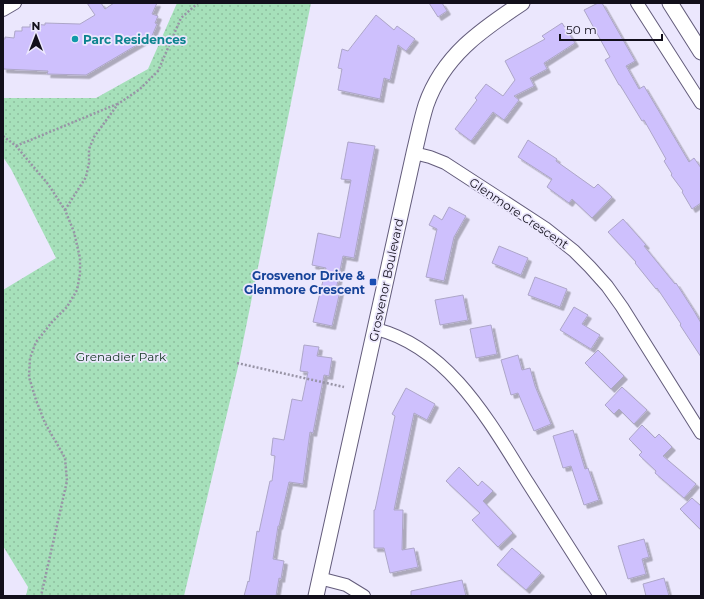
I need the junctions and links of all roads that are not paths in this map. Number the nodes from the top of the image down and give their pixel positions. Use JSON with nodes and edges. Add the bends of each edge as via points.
{"nodes":[{"id":1,"x":15,"y":3,"type":"edge"},
{"id":2,"x":522,"y":3,"type":"edge"},
{"id":3,"x":637,"y":3,"type":"edge"},
{"id":4,"x":670,"y":3,"type":"edge"},
{"id":5,"x":3,"y":10,"type":"edge"},
{"id":6,"x":701,"y":52,"type":"edge"},
{"id":7,"x":701,"y":103,"type":"edge"},
{"id":8,"x":414,"y":153,"type":"junction"},
{"id":9,"x":376,"y":329,"type":"junction"},
{"id":10,"x":701,"y":433,"type":"edge"},
{"id":11,"x":320,"y":578,"type":"junction"},
{"id":12,"x":316,"y":596,"type":"edge"},
{"id":13,"x":364,"y":596,"type":"edge"},
{"id":14,"x":600,"y":596,"type":"edge"}],
"edges":[{"from":1,"to":5,"type":"street"},
{"from":2,"to":8,"type":"street","name":"Grosvenor Boulevard","via":[[476,35],[455,55],[444,70],[426,104]]},
{"from":3,"to":7,"type":"street"},
{"from":4,"to":6,"type":"street"},
{"from":8,"to":9,"type":"street","name":"Grosvenor Boulevard"},
{"from":8,"to":10,"type":"street","name":"Glenmore Crescent","via":[[445,163],[545,228],[574,251],[614,297]]},
{"from":9,"to":11,"type":"street","name":"Grosvenor Boulevard"},
{"from":9,"to":14,"type":"street","via":[[398,336],[424,353],[470,394]]},
{"from":11,"to":12,"type":"street","name":"Grosvenor Boulevard"},
{"from":11,"to":13,"type":"street","via":[[346,585]]}]}
